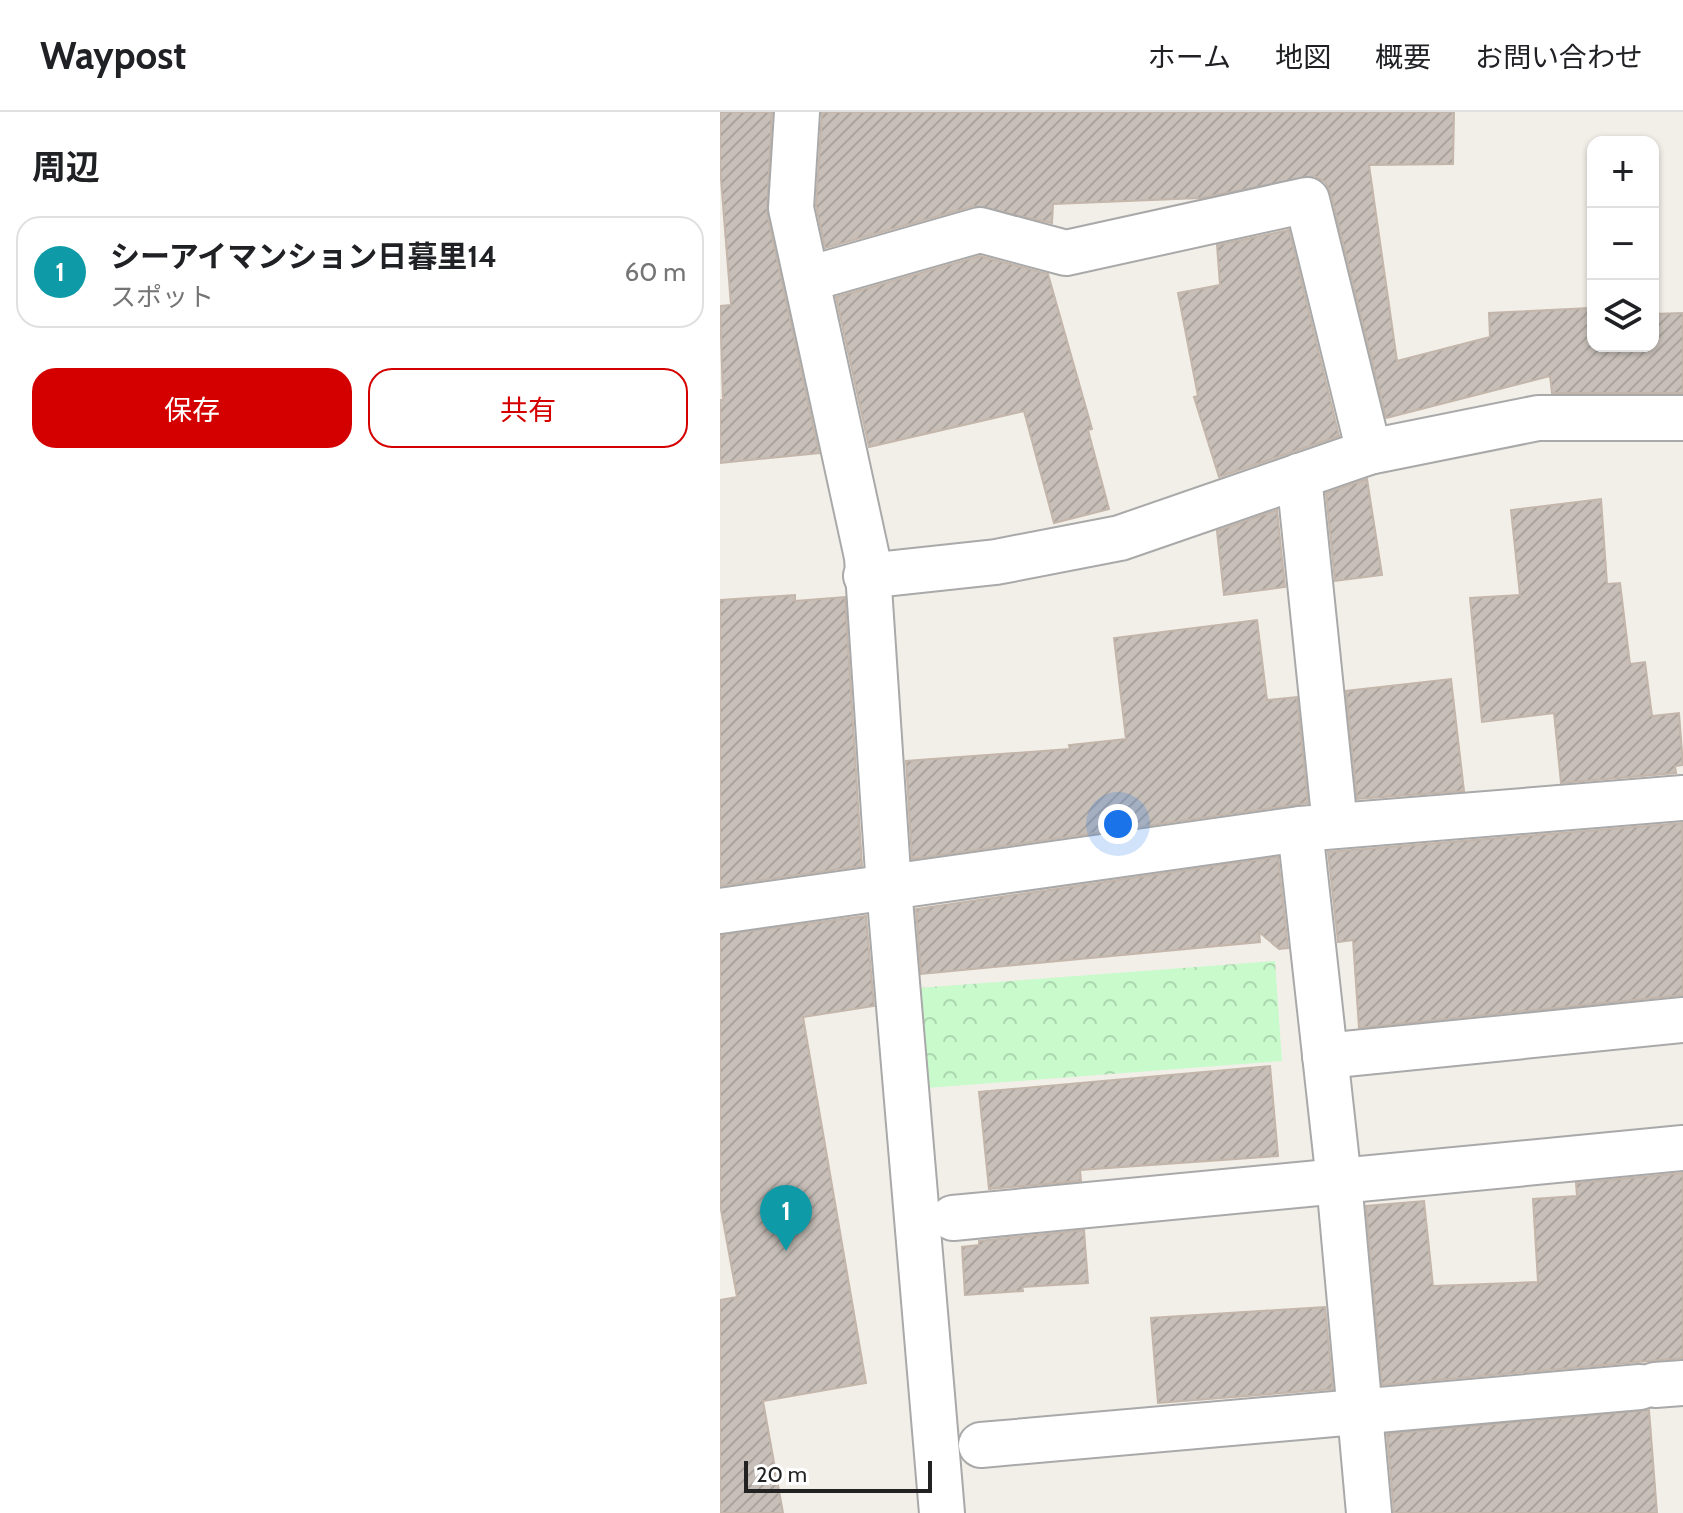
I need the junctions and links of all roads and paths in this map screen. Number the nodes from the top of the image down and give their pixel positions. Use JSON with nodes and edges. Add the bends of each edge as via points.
{"nodes":[{"id":1,"x":797,"y":112,"type":"edge"},
{"id":2,"x":808,"y":279,"type":"junction"},
{"id":3,"x":1683,"y":418,"type":"edge"},
{"id":4,"x":1369,"y":452,"type":"junction"},
{"id":5,"x":1299,"y":476,"type":"junction"},
{"id":6,"x":866,"y":576,"type":"junction"},
{"id":7,"x":1683,"y":798,"type":"edge"},
{"id":8,"x":1318,"y":827,"type":"junction"},
{"id":9,"x":889,"y":888,"type":"junction"},
{"id":10,"x":720,"y":911,"type":"edge"},
{"id":11,"x":1683,"y":1020,"type":"edge"},
{"id":12,"x":1325,"y":1056,"type":"junction"},
{"id":13,"x":1683,"y":1148,"type":"edge"},
{"id":14,"x":1339,"y":1181,"type":"junction"},
{"id":15,"x":936,"y":1220,"type":"junction"},
{"id":16,"x":1659,"y":1385,"type":"edge"},
{"id":17,"x":1361,"y":1412,"type":"junction"},
{"id":18,"x":960,"y":1448,"type":"junction"},
{"id":19,"x":942,"y":1513,"type":"edge"},
{"id":20,"x":1369,"y":1513,"type":"edge"}],
"edges":[{"from":1,"to":2,"type":"street","via":[[791,208]]},
{"from":2,"to":4,"type":"street","via":[[980,230],[1066,253],[1307,200]]},
{"from":2,"to":6,"type":"street","via":[[867,557]]},
{"from":3,"to":4,"type":"street","via":[[1538,418]]},
{"from":4,"to":5,"type":"street"},
{"from":5,"to":6,"type":"street","via":[[1120,538],[996,562]]},
{"from":5,"to":8,"type":"street"},
{"from":6,"to":9,"type":"street"},
{"from":7,"to":8,"type":"street"},
{"from":8,"to":9,"type":"street"},
{"from":8,"to":12,"type":"street"},
{"from":9,"to":10,"type":"street"},
{"from":9,"to":15,"type":"street"},
{"from":11,"to":12,"type":"street"},
{"from":12,"to":14,"type":"street"},
{"from":13,"to":14,"type":"street"},
{"from":14,"to":15,"type":"street"},
{"from":14,"to":17,"type":"street"},
{"from":15,"to":18,"type":"street"},
{"from":16,"to":17,"type":"street"},
{"from":17,"to":18,"type":"street"},
{"from":17,"to":20,"type":"street"},
{"from":18,"to":19,"type":"street"}]}
